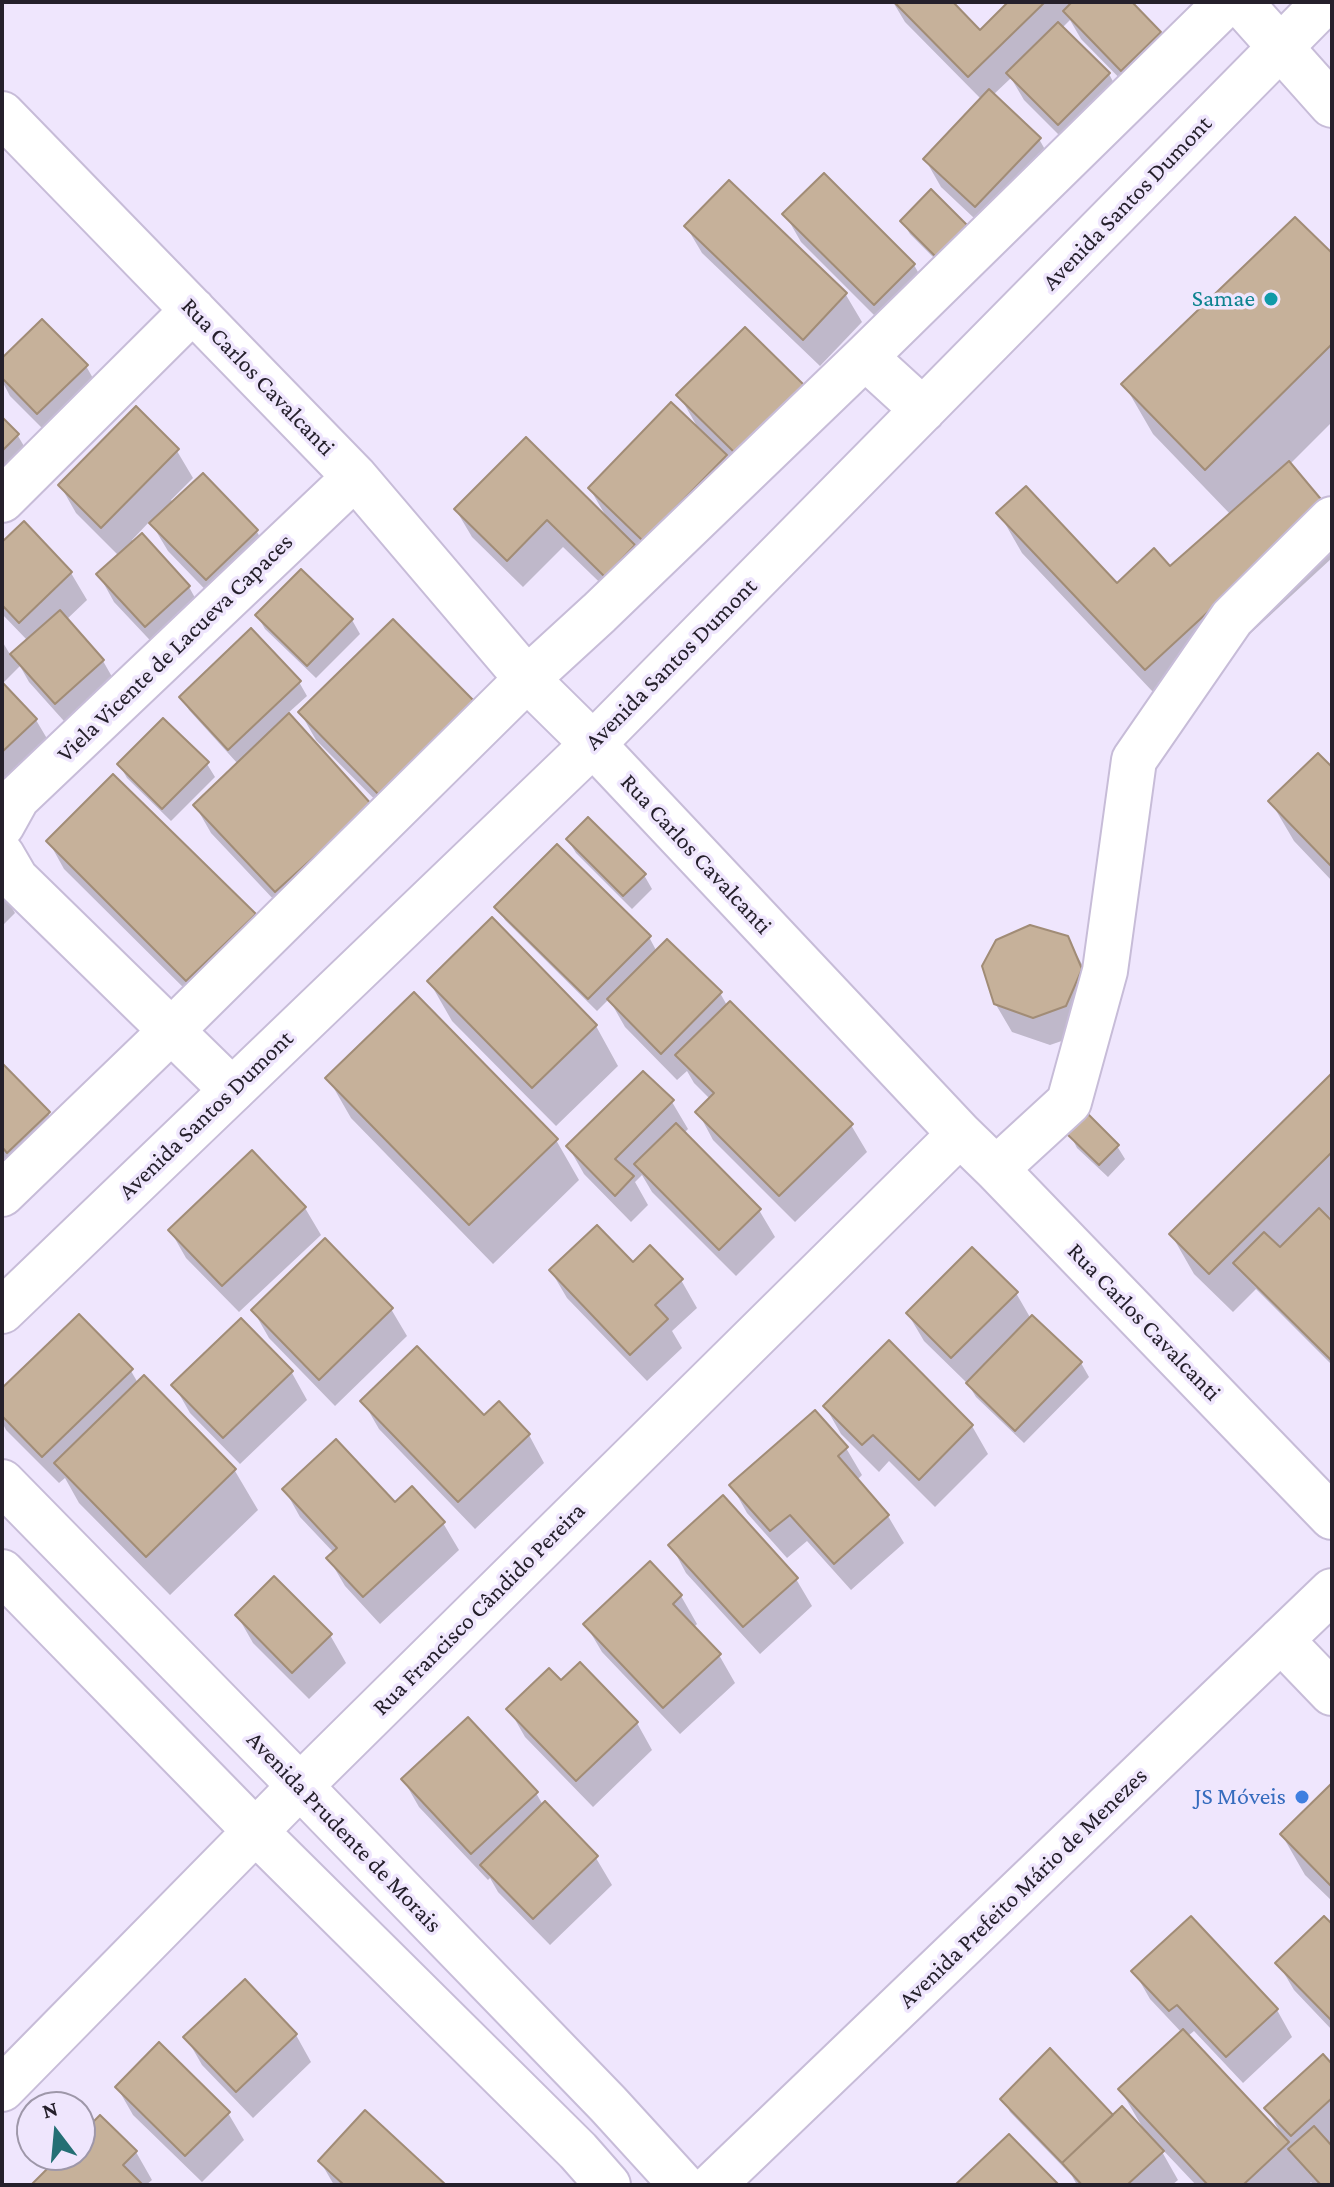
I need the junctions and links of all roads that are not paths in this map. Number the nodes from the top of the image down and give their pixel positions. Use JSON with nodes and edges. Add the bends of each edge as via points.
{"nodes":[{"id":1,"x":1227,"y":2,"type":"edge"},
{"id":2,"x":1240,"y":2,"type":"edge"},
{"id":3,"x":1325,"y":2,"type":"edge"},
{"id":4,"x":1280,"y":46,"type":"junction"},
{"id":5,"x":1332,"y":105,"type":"edge"},
{"id":6,"x":2,"y":114,"type":"edge"},
{"id":7,"x":193,"y":310,"type":"junction"},
{"id":8,"x":865,"y":357,"type":"junction"},
{"id":9,"x":923,"y":410,"type":"junction"},
{"id":10,"x":355,"y":477,"type":"junction"},
{"id":11,"x":2,"y":500,"type":"edge"},
{"id":12,"x":1332,"y":519,"type":"edge"},
{"id":13,"x":527,"y":679,"type":"junction"},
{"id":14,"x":593,"y":744,"type":"junction"},
{"id":15,"x":2,"y":825,"type":"edge"},
{"id":16,"x":2,"y":855,"type":"edge"},
{"id":17,"x":172,"y":1030,"type":"junction"},
{"id":18,"x":232,"y":1090,"type":"junction"},
{"id":19,"x":960,"y":1134,"type":"junction"},
{"id":20,"x":996,"y":1169,"type":"junction"},
{"id":21,"x":2,"y":1194,"type":"edge"},
{"id":22,"x":2,"y":1311,"type":"edge"},
{"id":23,"x":2,"y":1482,"type":"edge"},
{"id":24,"x":1332,"y":1517,"type":"edge"},
{"id":25,"x":2,"y":1572,"type":"edge"},
{"id":26,"x":1332,"y":1591,"type":"edge"},
{"id":27,"x":1281,"y":1640,"type":"junction"},
{"id":28,"x":1332,"y":1693,"type":"edge"},
{"id":29,"x":300,"y":1786,"type":"junction"},
{"id":30,"x":255,"y":1831,"type":"junction"},
{"id":31,"x":2,"y":2089,"type":"edge"},
{"id":32,"x":608,"y":2185,"type":"edge"},
{"id":33,"x":682,"y":2185,"type":"edge"},
{"id":34,"x":713,"y":2185,"type":"edge"}],
"edges":[{"from":1,"to":8,"type":"street"},
{"from":2,"to":4,"type":"street"},
{"from":3,"to":4,"type":"street","name":"Avenida Santos Dumont"},
{"from":4,"to":5,"type":"street"},
{"from":4,"to":9,"type":"street","name":"Avenida Santos Dumont"},
{"from":6,"to":7,"type":"street","name":"Rua Carlos Cavalcanti"},
{"from":7,"to":10,"type":"street","name":"Rua Carlos Cavalcanti"},
{"from":7,"to":11,"type":"street"},
{"from":8,"to":9,"type":"street"},
{"from":8,"to":13,"type":"street"},
{"from":9,"to":14,"type":"street","name":"Avenida Santos Dumont"},
{"from":10,"to":13,"type":"street","name":"Rua Carlos Cavalcanti"},
{"from":10,"to":15,"type":"street","name":"Viela Vicente de Lacueva Capaces","via":[[17,798]]},
{"from":12,"to":20,"type":"street","via":[[1232,618],[1134,760],[1105,971],[1069,1102]]},
{"from":13,"to":14,"type":"street","name":"Rua Carlos Cavalcanti"},
{"from":13,"to":17,"type":"street"},
{"from":14,"to":18,"type":"street","name":"Avenida Santos Dumont"},
{"from":14,"to":19,"type":"street","name":"Rua Carlos Cavalcanti"},
{"from":16,"to":17,"type":"street","via":[[16,879]]},
{"from":17,"to":18,"type":"street"},
{"from":17,"to":21,"type":"street"},
{"from":18,"to":22,"type":"street","name":"Avenida Santos Dumont"},
{"from":19,"to":20,"type":"street","name":"Rua Carlos Cavalcanti"},
{"from":19,"to":29,"type":"street","name":"Rua Francisco Cândido Pereira"},
{"from":20,"to":24,"type":"street","name":"Rua Carlos Cavalcanti"},
{"from":23,"to":29,"type":"street","name":"Avenida Prudente de Morais"},
{"from":25,"to":30,"type":"street"},
{"from":26,"to":27,"type":"street","name":"Avenida Prefeito Mário de Menezes"},
{"from":27,"to":28,"type":"street"},
{"from":27,"to":34,"type":"street","name":"Avenida Prefeito Mário de Menezes"},
{"from":29,"to":30,"type":"street","name":"Rua Francisco Cândido Pereira"},
{"from":29,"to":33,"type":"street","name":"Avenida Prudente de Morais"},
{"from":30,"to":31,"type":"street","name":"Rua Francisco Cândido Pereira"},
{"from":30,"to":32,"type":"street"}]}
